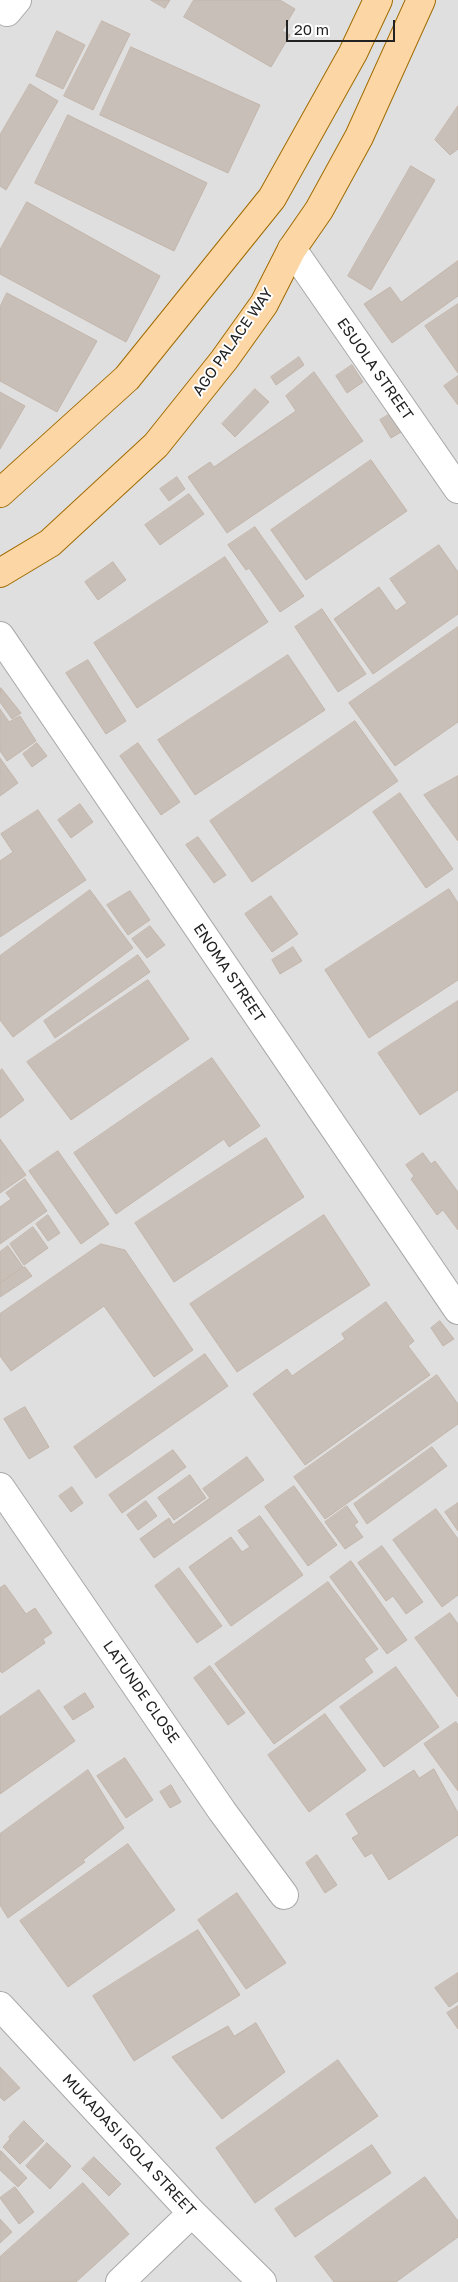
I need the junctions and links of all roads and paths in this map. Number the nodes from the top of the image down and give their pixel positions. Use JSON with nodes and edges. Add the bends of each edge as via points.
{"nodes":[{"id":1,"x":17,"y":0,"type":"edge"},
{"id":2,"x":378,"y":0,"type":"edge"},
{"id":3,"x":421,"y":0,"type":"edge"},
{"id":4,"x":0,"y":8,"type":"edge"},
{"id":5,"x":292,"y":249,"type":"junction"},
{"id":6,"x":458,"y":489,"type":"edge"},
{"id":7,"x":0,"y":494,"type":"edge"},
{"id":8,"x":0,"y":573,"type":"edge"},
{"id":9,"x":0,"y":636,"type":"edge"},
{"id":10,"x":458,"y":1310,"type":"edge"},
{"id":11,"x":0,"y":1487,"type":"edge"},
{"id":12,"x":284,"y":1895,"type":"dead end"},
{"id":13,"x":0,"y":2006,"type":"edge"},
{"id":14,"x":192,"y":2213,"type":"junction"},
{"id":15,"x":120,"y":2282,"type":"edge"},
{"id":16,"x":262,"y":2282,"type":"edge"}],
"edges":[{"from":1,"to":4,"type":"street","via":[[7,12]]},
{"from":2,"to":7,"type":"main road","via":[[353,52],[272,198],[127,378]]},
{"from":3,"to":5,"type":"main road","name":"AGO PALACE WAY","via":[[359,137],[319,210]]},
{"from":5,"to":6,"type":"street","name":"ESUOLA STREET"},
{"from":5,"to":8,"type":"main road","name":"AGO PALACE WAY","via":[[264,304],[156,445],[50,543]]},
{"from":9,"to":10,"type":"street","name":"ENOMA STREET"},
{"from":11,"to":12,"type":"street","name":"LATUNDE CLOSE","via":[[222,1811]]},
{"from":13,"to":14,"type":"street","name":"MUKADASI ISOLA STREET"},
{"from":14,"to":15,"type":"street"},
{"from":14,"to":16,"type":"street","name":"MUKADASI ISOLA STREET"}]}
